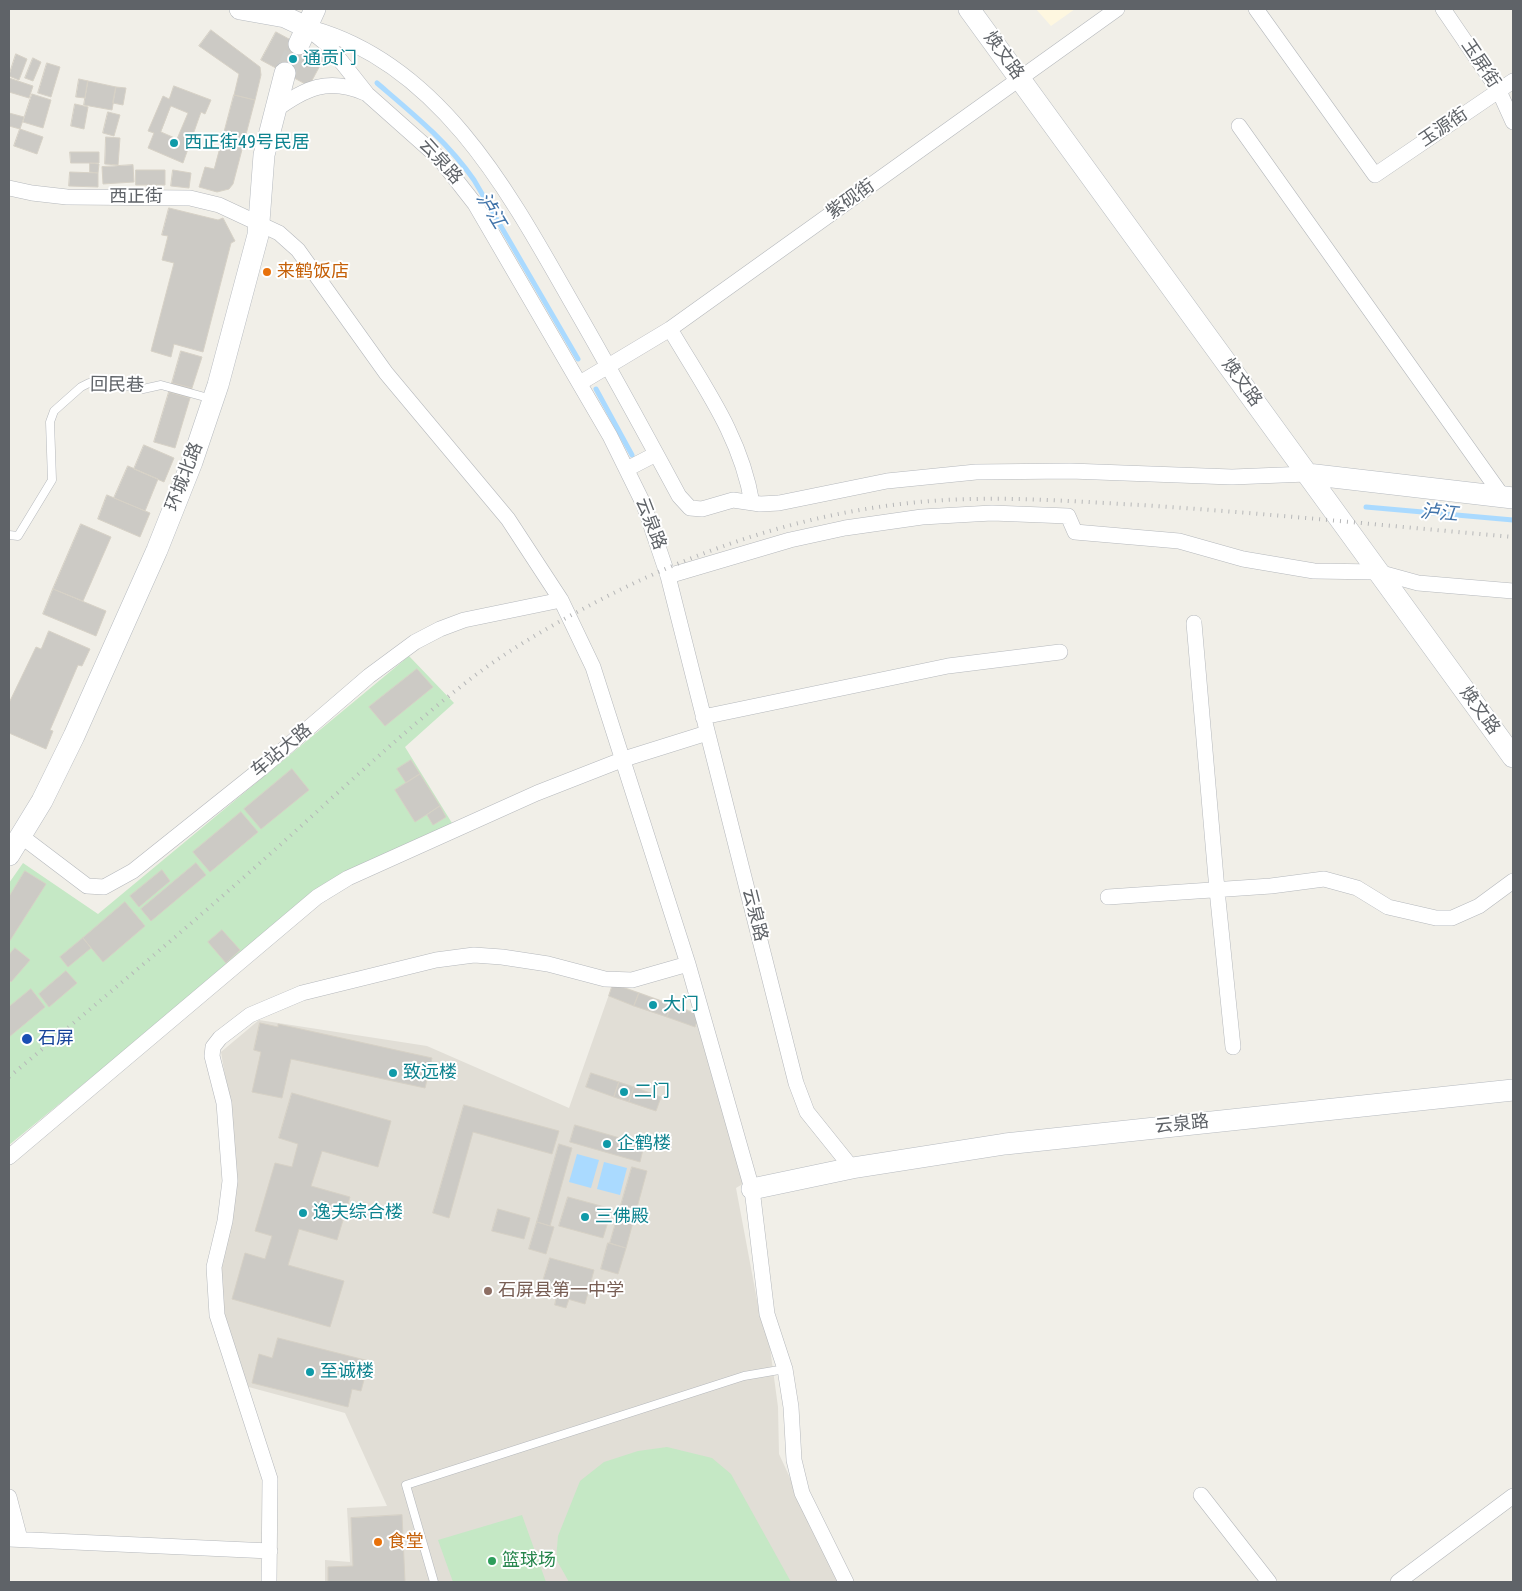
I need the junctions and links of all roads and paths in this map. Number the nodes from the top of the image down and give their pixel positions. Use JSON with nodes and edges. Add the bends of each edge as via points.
{"nodes":[{"id":1,"x":240,"y":9,"type":"edge"},
{"id":2,"x":969,"y":9,"type":"edge"},
{"id":3,"x":1117,"y":9,"type":"edge"},
{"id":4,"x":1256,"y":9,"type":"edge"},
{"id":5,"x":1442,"y":9,"type":"edge"},
{"id":6,"x":307,"y":26,"type":"edge"},
{"id":7,"x":285,"y":73,"type":"tunnel mouth"},
{"id":8,"x":1020,"y":80,"type":"junction"},
{"id":9,"x":1513,"y":81,"type":"edge"},
{"id":10,"x":1499,"y":91,"type":"junction"},
{"id":11,"x":367,"y":94,"type":"junction"},
{"id":12,"x":274,"y":112,"type":"junction"},
{"id":13,"x":1513,"y":122,"type":"edge"},
{"id":14,"x":1239,"y":126,"type":"dead end"},
{"id":15,"x":9,"y":188,"type":"edge"},
{"id":16,"x":259,"y":224,"type":"junction"},
{"id":17,"x":670,"y":329,"type":"junction"},
{"id":18,"x":608,"y":366,"type":"junction"},
{"id":19,"x":580,"y":383,"type":"junction"},
{"id":20,"x":213,"y":399,"type":"junction"},
{"id":21,"x":656,"y":454,"type":"junction"},
{"id":22,"x":627,"y":469,"type":"junction"},
{"id":23,"x":1307,"y":474,"type":"junction"},
{"id":24,"x":1508,"y":498,"type":"edge"},
{"id":25,"x":752,"y":503,"type":"junction"},
{"id":26,"x":9,"y":536,"type":"edge"},
{"id":27,"x":1378,"y":572,"type":"junction"},
{"id":28,"x":668,"y":576,"type":"junction"},
{"id":29,"x":1513,"y":591,"type":"edge"},
{"id":30,"x":561,"y":600,"type":"junction"},
{"id":31,"x":1194,"y":623,"type":"dead end"},
{"id":32,"x":1060,"y":652,"type":"dead end"},
{"id":33,"x":703,"y":716,"type":"junction"},
{"id":34,"x":707,"y":733,"type":"junction"},
{"id":35,"x":1513,"y":758,"type":"edge"},
{"id":36,"x":624,"y":759,"type":"junction"},
{"id":37,"x":21,"y":836,"type":"junction"},
{"id":38,"x":9,"y":855,"type":"edge"},
{"id":39,"x":1513,"y":880,"type":"edge"},
{"id":40,"x":1216,"y":890,"type":"junction"},
{"id":41,"x":1108,"y":897,"type":"dead end"},
{"id":42,"x":688,"y":964,"type":"junction"},
{"id":43,"x":1233,"y":1047,"type":"dead end"},
{"id":44,"x":1513,"y":1090,"type":"edge"},
{"id":45,"x":9,"y":1157,"type":"edge"},
{"id":46,"x":852,"y":1168,"type":"junction"},
{"id":47,"x":752,"y":1189,"type":"junction"},
{"id":48,"x":785,"y":1369,"type":"junction"},
{"id":49,"x":1201,"y":1494,"type":"dead end"},
{"id":50,"x":1513,"y":1496,"type":"edge"},
{"id":51,"x":9,"y":1497,"type":"edge"},
{"id":52,"x":14,"y":1539,"type":"edge"},
{"id":53,"x":270,"y":1551,"type":"junction"},
{"id":54,"x":269,"y":1582,"type":"edge"},
{"id":55,"x":434,"y":1582,"type":"edge"},
{"id":56,"x":846,"y":1582,"type":"edge"},
{"id":57,"x":1270,"y":1582,"type":"edge"},
{"id":58,"x":1398,"y":1582,"type":"edge"}],
"edges":[{"from":1,"to":6,"type":"street","name":"云泉路","via":[[285,17]]},
{"from":2,"to":8,"type":"street","name":"焕文路"},
{"from":3,"to":8,"type":"street","name":"紫砚街"},
{"from":4,"to":10,"type":"street","name":"玉源街","via":[[1375,175]]},
{"from":5,"to":10,"type":"street","name":"玉屏街"},
{"from":6,"to":11,"type":"street","name":"云泉路","via":[[329,46]]},
{"from":6,"to":18,"type":"street","via":[[350,42],[388,64],[457,127],[516,207]]},
{"from":7,"to":12,"type":"street","name":"环城北路"},
{"from":8,"to":17,"type":"street","name":"紫砚街"},
{"from":8,"to":23,"type":"street","name":"焕文路"},
{"from":9,"to":10,"type":"street","name":"玉源街"},
{"from":10,"to":13,"type":"street","name":"玉屏街"},
{"from":11,"to":12,"type":"street","via":[[343,86],[322,86],[299,94]]},
{"from":11,"to":19,"type":"street","name":"云泉路","via":[[422,141],[455,176],[497,239]]},
{"from":12,"to":16,"type":"street","name":"环城北路","via":[[264,155]]},
{"from":14,"to":24,"type":"street"},
{"from":15,"to":16,"type":"street","name":"西正街","via":[[67,197],[190,198],[219,205]]},
{"from":16,"to":20,"type":"street","name":"环城北路","via":[[236,325]]},
{"from":16,"to":30,"type":"street","name":"西正街","via":[[279,233],[298,250],[386,373],[508,519]]},
{"from":17,"to":18,"type":"street","name":"紫砚街"},
{"from":17,"to":25,"type":"street","via":[[739,449],[748,475]]},
{"from":18,"to":19,"type":"street","name":"紫砚街"},
{"from":18,"to":21,"type":"street"},
{"from":19,"to":22,"type":"street","name":"云泉路"},
{"from":20,"to":26,"type":"lane","name":"回民巷","via":[[161,385],[143,389],[106,382],[81,387],[54,411],[50,422],[52,480],[18,536]]},
{"from":20,"to":37,"type":"street","name":"环城北路","via":[[164,532],[118,640],[70,744]]},
{"from":21,"to":22,"type":"street"},
{"from":21,"to":25,"type":"street","via":[[679,496],[690,508],[702,509],[733,500]]},
{"from":22,"to":28,"type":"street","name":"云泉路","via":[[656,536]]},
{"from":23,"to":24,"type":"street"},
{"from":23,"to":25,"type":"street","via":[[1232,478],[1070,471],[976,472],[887,481],[779,504]]},
{"from":23,"to":27,"type":"street","name":"焕文路"},
{"from":27,"to":28,"type":"street","via":[[1314,571],[1243,558],[1179,541],[1075,532],[1068,516],[992,513],[922,517],[845,528],[790,540]]},
{"from":27,"to":29,"type":"street","via":[[1418,583]]},
{"from":27,"to":35,"type":"street","name":"焕文路"},
{"from":28,"to":33,"type":"street","name":"云泉路"},
{"from":30,"to":36,"type":"street","name":"西正街","via":[[593,667]]},
{"from":30,"to":37,"type":"street","name":"车站大路","via":[[464,620],[416,642],[369,676],[184,831],[111,885],[87,886]]},
{"from":31,"to":40,"type":"street"},
{"from":32,"to":33,"type":"street","via":[[948,666]]},
{"from":33,"to":34,"type":"street","name":"云泉路"},
{"from":34,"to":36,"type":"street"},
{"from":34,"to":46,"type":"street","name":"云泉路","via":[[796,1083],[807,1112]]},
{"from":36,"to":42,"type":"street","name":"西正街"},
{"from":36,"to":45,"type":"street","via":[[429,841],[348,878],[317,897]]},
{"from":37,"to":38,"type":"street","name":"环城北路"},
{"from":39,"to":40,"type":"street","via":[[1479,906],[1452,918],[1436,918],[1388,907],[1357,888],[1324,879]]},
{"from":40,"to":41,"type":"street"},
{"from":40,"to":43,"type":"street"},
{"from":42,"to":47,"type":"street","name":"西正街"},
{"from":42,"to":53,"type":"street","via":[[632,980],[605,979],[548,964],[502,957],[474,955],[436,960],[302,993],[250,1015],[213,1047],[212,1056],[224,1103],[230,1181],[214,1267],[216,1315],[270,1479]]},
{"from":44,"to":46,"type":"street","name":"云泉路","via":[[1005,1144]]},
{"from":46,"to":47,"type":"street","name":"云泉路"},
{"from":47,"to":48,"type":"street","name":"西正街","via":[[767,1314]]},
{"from":48,"to":55,"type":"lane","via":[[744,1376],[406,1485]]},
{"from":48,"to":56,"type":"street","name":"西正街","via":[[794,1460],[802,1493]]},
{"from":49,"to":57,"type":"street"},
{"from":50,"to":58,"type":"street"},
{"from":51,"to":52,"type":"street"},
{"from":52,"to":53,"type":"street"},
{"from":53,"to":54,"type":"street"}]}
